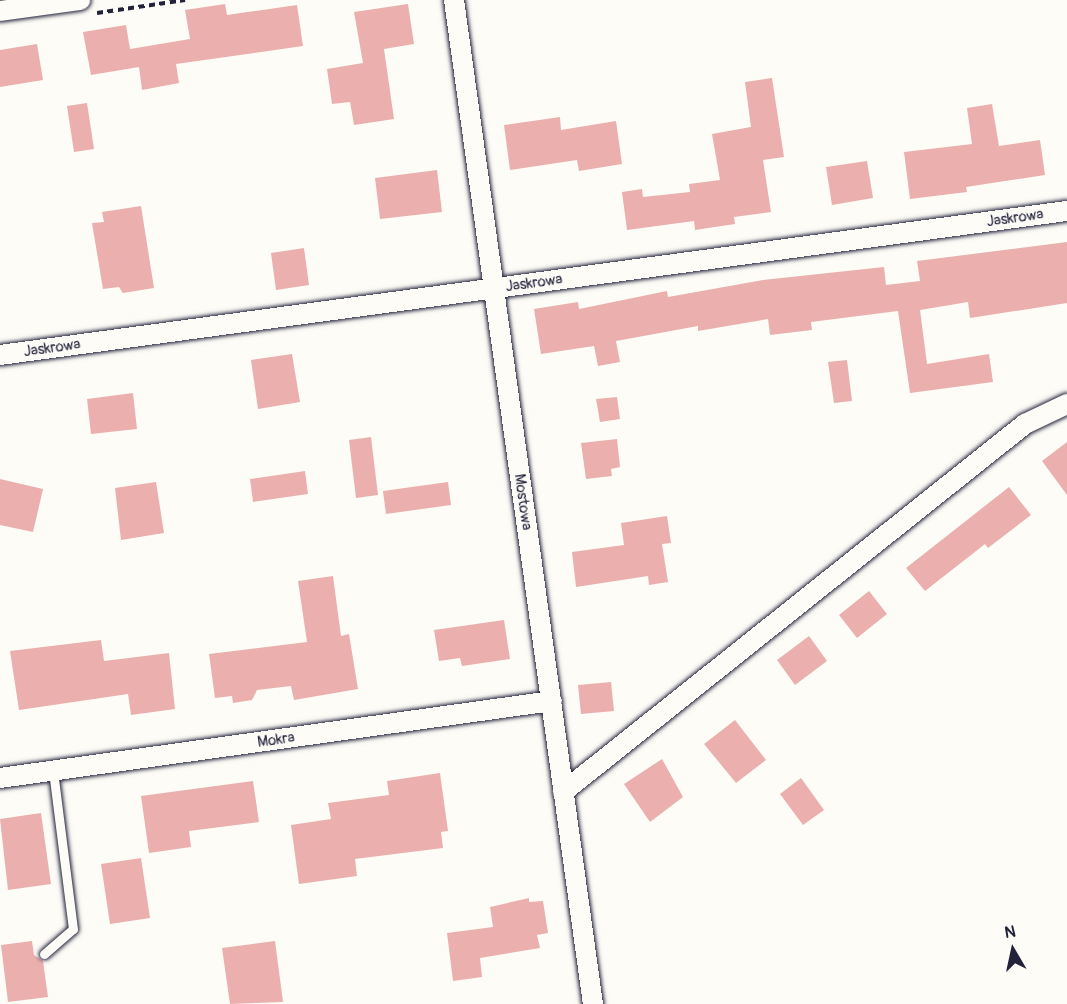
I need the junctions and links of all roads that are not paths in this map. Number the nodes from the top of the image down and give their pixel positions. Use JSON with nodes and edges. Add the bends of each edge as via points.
{"nodes":[{"id":1,"x":80,"y":0,"type":"edge"},
{"id":2,"x":454,"y":0,"type":"edge"},
{"id":3,"x":0,"y":11,"type":"edge"},
{"id":4,"x":1067,"y":211,"type":"edge"},
{"id":5,"x":492,"y":288,"type":"junction"},
{"id":6,"x":0,"y":355,"type":"edge"},
{"id":7,"x":1067,"y":404,"type":"edge"},
{"id":8,"x":552,"y":701,"type":"junction"},
{"id":9,"x":53,"y":771,"type":"junction"},
{"id":10,"x":0,"y":778,"type":"edge"},
{"id":11,"x":563,"y":792,"type":"junction"},
{"id":12,"x":44,"y":954,"type":"dead end"},
{"id":13,"x":593,"y":1004,"type":"edge"}],
"edges":[{"from":1,"to":3,"type":"street"},
{"from":2,"to":5,"type":"street","name":"Mostowa"},
{"from":4,"to":5,"type":"street","name":"Jaskrowa"},
{"from":5,"to":6,"type":"street","name":"Jaskrowa"},
{"from":5,"to":8,"type":"street","name":"Mostowa"},
{"from":7,"to":11,"type":"street","via":[[1025,424]]},
{"from":8,"to":9,"type":"street","name":"Mokra"},
{"from":8,"to":11,"type":"street","name":"Mostowa"},
{"from":9,"to":10,"type":"street","name":"Mokra"},
{"from":9,"to":12,"type":"lane","via":[[73,929]]},
{"from":11,"to":13,"type":"street","name":"Mostowa"}]}
